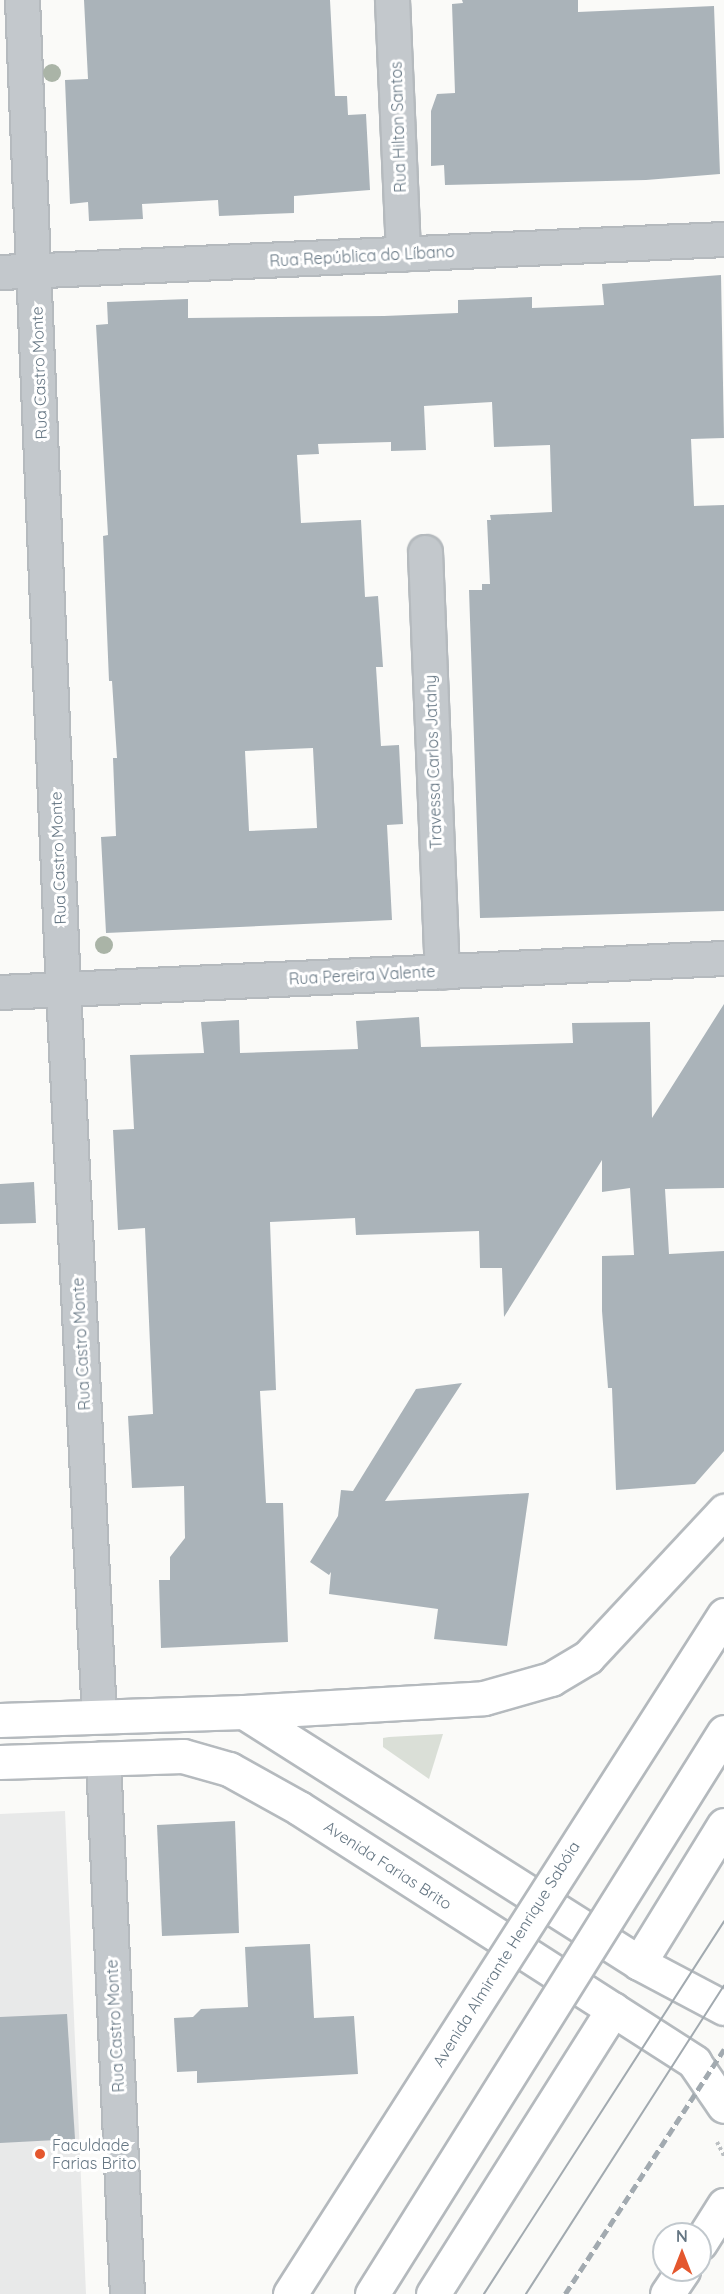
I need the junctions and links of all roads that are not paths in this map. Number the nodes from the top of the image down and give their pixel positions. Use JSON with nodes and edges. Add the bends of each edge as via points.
{"nodes":[{"id":1,"x":22,"y":0,"type":"edge"},
{"id":2,"x":392,"y":0,"type":"edge"},
{"id":3,"x":724,"y":238,"type":"edge"},
{"id":4,"x":403,"y":254,"type":"junction"},
{"id":5,"x":0,"y":272,"type":"edge"},
{"id":6,"x":36,"y":272,"type":"junction"},
{"id":7,"x":425,"y":552,"type":"dead end"},
{"id":8,"x":724,"y":958,"type":"edge"},
{"id":9,"x":442,"y":972,"type":"junction"},
{"id":10,"x":63,"y":989,"type":"junction"},
{"id":11,"x":0,"y":992,"type":"edge"},
{"id":12,"x":724,"y":1511,"type":"edge"},
{"id":13,"x":724,"y":1615,"type":"edge"},
{"id":14,"x":244,"y":1712,"type":"junction"},
{"id":15,"x":99,"y":1717,"type":"junction"},
{"id":16,"x":0,"y":1720,"type":"edge"},
{"id":17,"x":724,"y":1732,"type":"edge"},
{"id":18,"x":103,"y":1758,"type":"junction"},
{"id":19,"x":0,"y":1762,"type":"edge"},
{"id":20,"x":724,"y":1825,"type":"edge"},
{"id":21,"x":639,"y":1963,"type":"junction"},
{"id":22,"x":724,"y":2008,"type":"edge"},
{"id":23,"x":613,"y":2009,"type":"junction"},
{"id":24,"x":724,"y":2106,"type":"edge"},
{"id":25,"x":127,"y":2294,"type":"edge"},
{"id":26,"x":290,"y":2294,"type":"edge"},
{"id":27,"x":372,"y":2294,"type":"edge"},
{"id":28,"x":434,"y":2294,"type":"edge"}],
"edges":[{"from":1,"to":6,"type":"street","name":"Rua Castro Monte"},
{"from":2,"to":4,"type":"street","name":"Rua Hilton Santos"},
{"from":3,"to":4,"type":"street","name":"Rua República do Líbano"},
{"from":4,"to":6,"type":"street","name":"Rua República do Líbano"},
{"from":5,"to":6,"type":"street","name":"Rua República do Líbano"},
{"from":6,"to":10,"type":"street","name":"Rua Castro Monte"},
{"from":7,"to":9,"type":"street","name":"Travessa Carlos Jatahy"},
{"from":8,"to":9,"type":"street","name":"Rua Pereira Valente"},
{"from":9,"to":10,"type":"street","name":"Rua Pereira Valente"},
{"from":10,"to":11,"type":"street","name":"Rua Pereira Valente"},
{"from":10,"to":15,"type":"street","name":"Rua Castro Monte"},
{"from":12,"to":14,"type":"main road","via":[[588,1657],[551,1679],[484,1698]]},
{"from":13,"to":26,"type":"main road","name":"Avenida Almirante Henrique Sabóia","bridge":true},
{"from":14,"to":15,"type":"main road"},
{"from":14,"to":21,"type":"main road"},
{"from":15,"to":16,"type":"main road"},
{"from":17,"to":27,"type":"main road","bridge":true},
{"from":18,"to":19,"type":"main road","name":"Avenida Farias Brito"},
{"from":18,"to":23,"type":"main road","name":"Avenida Farias Brito","via":[[183,1756],[229,1768]]},
{"from":18,"to":25,"type":"street","name":"Rua Castro Monte"},
{"from":20,"to":21,"type":"main road"},
{"from":21,"to":22,"type":"main road"},
{"from":23,"to":24,"type":"main road","name":"Avenida Farias Brito","via":[[694,2062]]},
{"from":23,"to":28,"type":"main road"}]}
